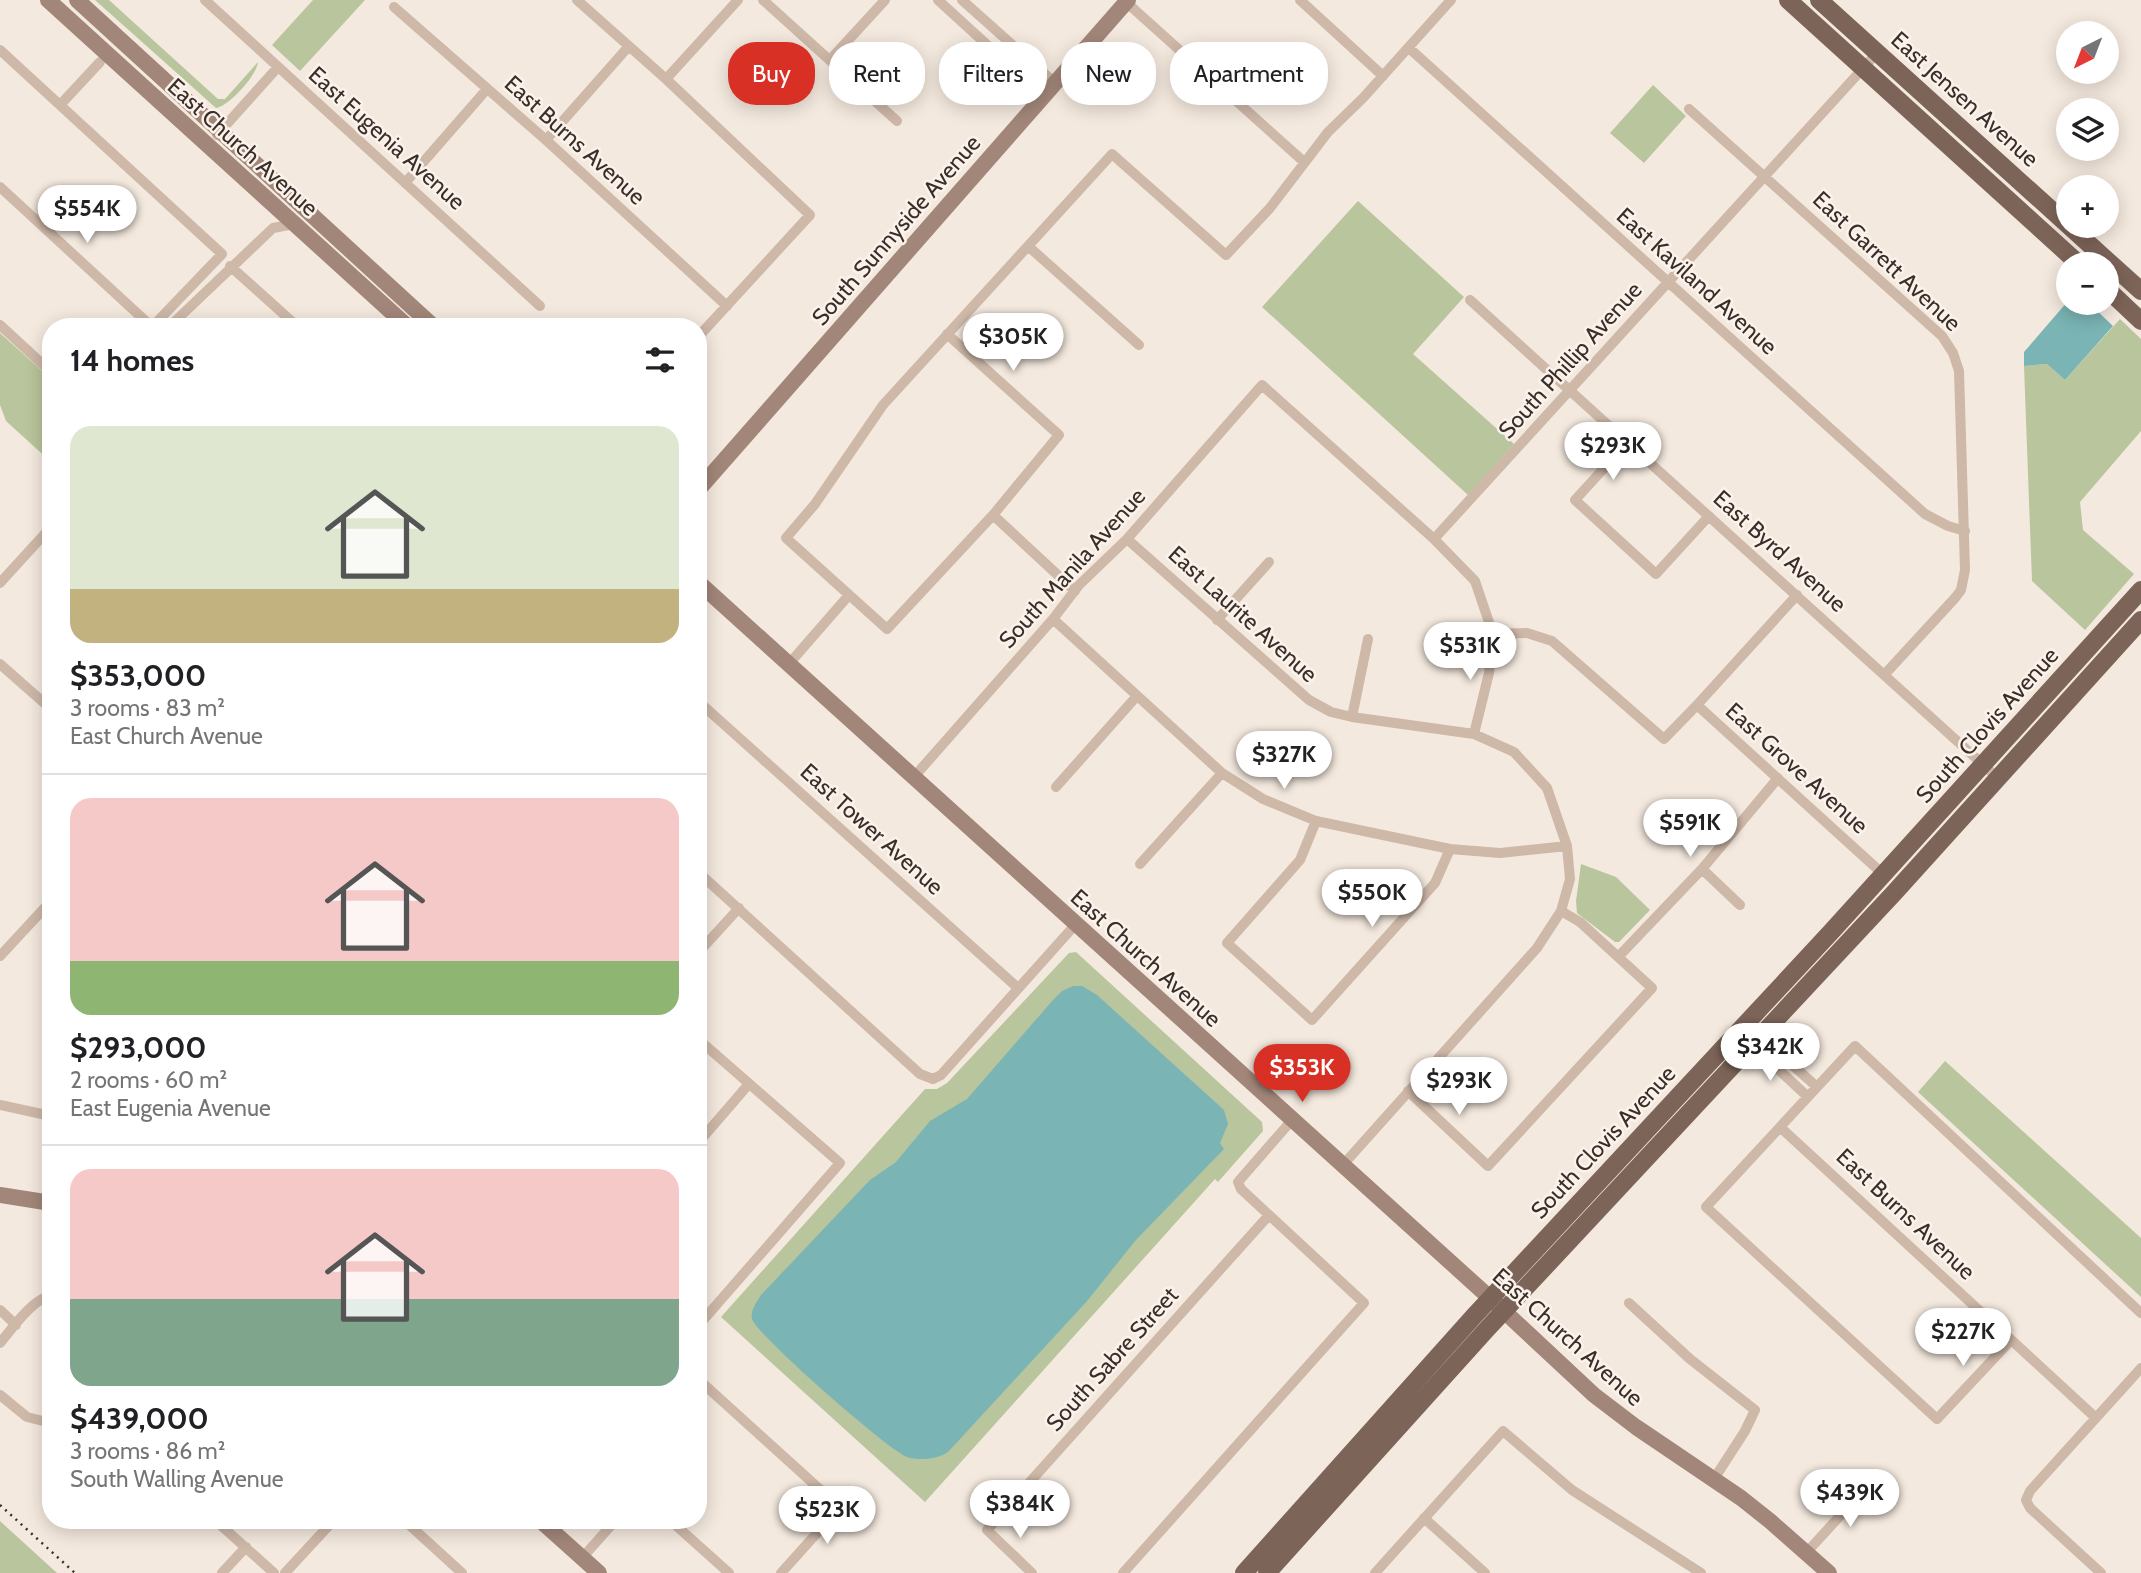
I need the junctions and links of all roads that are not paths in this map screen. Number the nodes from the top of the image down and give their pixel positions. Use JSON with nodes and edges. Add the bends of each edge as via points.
{"nodes":[{"id":1,"x":48,"y":0,"type":"edge"},
{"id":2,"x":77,"y":0,"type":"edge"},
{"id":3,"x":205,"y":0,"type":"edge"},
{"id":4,"x":577,"y":0,"type":"edge"},
{"id":5,"x":738,"y":0,"type":"edge"},
{"id":6,"x":764,"y":0,"type":"edge"},
{"id":7,"x":885,"y":0,"type":"edge"},
{"id":8,"x":938,"y":0,"type":"edge"},
{"id":9,"x":962,"y":0,"type":"edge"},
{"id":10,"x":1300,"y":0,"type":"edge"},
{"id":11,"x":1451,"y":0,"type":"edge"},
{"id":12,"x":1788,"y":0,"type":"edge"},
{"id":13,"x":1819,"y":0,"type":"edge"},
{"id":14,"x":1127,"y":1,"type":"edge"},
{"id":15,"x":394,"y":7,"type":"dead end"},
{"id":16,"x":846,"y":42,"type":"edge"},
{"id":17,"x":984,"y":42,"type":"edge"},
{"id":18,"x":629,"y":46,"type":"junction"},
{"id":19,"x":1409,"y":48,"type":"junction"},
{"id":20,"x":0,"y":50,"type":"edge"},
{"id":21,"x":1877,"y":52,"type":"junction"},
{"id":22,"x":829,"y":59,"type":"edge"},
{"id":23,"x":100,"y":62,"type":"dead end"},
{"id":24,"x":278,"y":67,"type":"junction"},
{"id":25,"x":1863,"y":68,"type":"junction"},
{"id":26,"x":1383,"y":76,"type":"junction"},
{"id":27,"x":666,"y":79,"type":"junction"},
{"id":28,"x":1055,"y":83,"type":"junction"},
{"id":29,"x":487,"y":89,"type":"junction"},
{"id":30,"x":1047,"y":92,"type":"edge"},
{"id":31,"x":879,"y":105,"type":"edge"},
{"id":32,"x":1035,"y":105,"type":"edge"},
{"id":33,"x":61,"y":106,"type":"junction"},
{"id":34,"x":1689,"y":109,"type":"dead end"},
{"id":35,"x":897,"y":121,"type":"dead end"},
{"id":36,"x":221,"y":131,"type":"junction"},
{"id":37,"x":546,"y":140,"type":"junction"},
{"id":38,"x":209,"y":145,"type":"junction"},
{"id":39,"x":1303,"y":162,"type":"junction"},
{"id":40,"x":1764,"y":175,"type":"junction"},
{"id":41,"x":405,"y":183,"type":"junction"},
{"id":42,"x":0,"y":187,"type":"edge"},
{"id":43,"x":307,"y":210,"type":"junction"},
{"id":44,"x":294,"y":224,"type":"junction"},
{"id":45,"x":1028,"y":246,"type":"junction"},
{"id":46,"x":2067,"y":252,"type":"edge"},
{"id":47,"x":230,"y":266,"type":"junction"},
{"id":48,"x":1667,"y":283,"type":"junction"},
{"id":49,"x":2141,"y":292,"type":"edge"},
{"id":50,"x":1469,"y":300,"type":"dead end"},
{"id":51,"x":2119,"y":300,"type":"edge"},
{"id":52,"x":540,"y":306,"type":"dead end"},
{"id":53,"x":727,"y":306,"type":"junction"},
{"id":54,"x":142,"y":318,"type":"edge"},
{"id":55,"x":161,"y":318,"type":"edge"},
{"id":56,"x":178,"y":318,"type":"edge"},
{"id":57,"x":288,"y":318,"type":"edge"},
{"id":58,"x":398,"y":318,"type":"edge"},
{"id":59,"x":423,"y":318,"type":"edge"},
{"id":60,"x":2141,"y":321,"type":"edge"},
{"id":61,"x":0,"y":325,"type":"edge"},
{"id":62,"x":707,"y":327,"type":"edge"},
{"id":63,"x":947,"y":334,"type":"junction"},
{"id":64,"x":1139,"y":345,"type":"dead end"},
{"id":65,"x":42,"y":364,"type":"edge"},
{"id":66,"x":1572,"y":391,"type":"junction"},
{"id":67,"x":1628,"y":443,"type":"junction"},
{"id":68,"x":707,"y":480,"type":"edge"},
{"id":69,"x":993,"y":515,"type":"junction"},
{"id":70,"x":1709,"y":516,"type":"junction"},
{"id":71,"x":1965,"y":531,"type":"junction"},
{"id":72,"x":42,"y":535,"type":"edge"},
{"id":73,"x":1127,"y":539,"type":"junction"},
{"id":74,"x":1434,"y":539,"type":"junction"},
{"id":75,"x":1269,"y":562,"type":"dead end"},
{"id":76,"x":4,"y":570,"type":"edge"},
{"id":77,"x":0,"y":583,"type":"edge"},
{"id":78,"x":707,"y":590,"type":"edge"},
{"id":79,"x":2141,"y":590,"type":"edge"},
{"id":80,"x":1075,"y":591,"type":"junction"},
{"id":81,"x":849,"y":595,"type":"junction"},
{"id":82,"x":1797,"y":595,"type":"junction"},
{"id":83,"x":1053,"y":619,"type":"junction"},
{"id":84,"x":1217,"y":620,"type":"junction"},
{"id":85,"x":2141,"y":620,"type":"edge"},
{"id":86,"x":1493,"y":635,"type":"junction"},
{"id":87,"x":1368,"y":639,"type":"dead end"},
{"id":88,"x":0,"y":664,"type":"edge"},
{"id":89,"x":788,"y":665,"type":"junction"},
{"id":90,"x":1885,"y":674,"type":"junction"},
{"id":91,"x":1136,"y":697,"type":"junction"},
{"id":92,"x":42,"y":699,"type":"edge"},
{"id":93,"x":1697,"y":705,"type":"junction"},
{"id":94,"x":707,"y":709,"type":"edge"},
{"id":95,"x":1352,"y":717,"type":"junction"},
{"id":96,"x":1474,"y":734,"type":"junction"},
{"id":97,"x":1984,"y":764,"type":"junction"},
{"id":98,"x":1222,"y":773,"type":"junction"},
{"id":99,"x":913,"y":778,"type":"junction"},
{"id":100,"x":1778,"y":778,"type":"junction"},
{"id":101,"x":1999,"y":779,"type":"junction"},
{"id":102,"x":1056,"y":787,"type":"dead end"},
{"id":103,"x":1316,"y":821,"type":"junction"},
{"id":104,"x":1567,"y":846,"type":"junction"},
{"id":105,"x":1450,"y":849,"type":"junction"},
{"id":106,"x":1140,"y":864,"type":"dead end"},
{"id":107,"x":1702,"y":869,"type":"junction"},
{"id":108,"x":1884,"y":875,"type":"junction"},
{"id":109,"x":707,"y":880,"type":"edge"},
{"id":110,"x":1740,"y":905,"type":"dead end"},
{"id":111,"x":739,"y":908,"type":"junction"},
{"id":112,"x":42,"y":911,"type":"edge"},
{"id":113,"x":1561,"y":911,"type":"junction"},
{"id":114,"x":1075,"y":925,"type":"junction"},
{"id":115,"x":707,"y":943,"type":"edge"},
{"id":116,"x":1839,"y":953,"type":"junction"},
{"id":117,"x":0,"y":956,"type":"edge"},
{"id":118,"x":1619,"y":956,"type":"junction"},
{"id":119,"x":1018,"y":988,"type":"junction"},
{"id":120,"x":1757,"y":1041,"type":"junction"},
{"id":121,"x":707,"y":1048,"type":"edge"},
{"id":122,"x":748,"y":1085,"type":"junction"},
{"id":123,"x":1817,"y":1087,"type":"junction"},
{"id":124,"x":1408,"y":1091,"type":"junction"},
{"id":125,"x":1808,"y":1097,"type":"junction"},
{"id":126,"x":0,"y":1105,"type":"edge"},
{"id":127,"x":42,"y":1114,"type":"edge"},
{"id":128,"x":1292,"y":1120,"type":"junction"},
{"id":129,"x":1780,"y":1127,"type":"junction"},
{"id":130,"x":707,"y":1133,"type":"edge"},
{"id":131,"x":1342,"y":1166,"type":"junction"},
{"id":132,"x":0,"y":1195,"type":"edge"},
{"id":133,"x":42,"y":1202,"type":"edge"},
{"id":134,"x":1269,"y":1215,"type":"junction"},
{"id":135,"x":42,"y":1301,"type":"edge"},
{"id":136,"x":1629,"y":1303,"type":"dead end"},
{"id":137,"x":1497,"y":1305,"type":"junction"},
{"id":138,"x":0,"y":1310,"type":"edge"},
{"id":139,"x":2141,"y":1313,"type":"edge"},
{"id":140,"x":707,"y":1316,"type":"edge"},
{"id":141,"x":16,"y":1325,"type":"junction"},
{"id":142,"x":2011,"y":1339,"type":"junction"},
{"id":143,"x":0,"y":1343,"type":"edge"},
{"id":144,"x":2141,"y":1368,"type":"edge"},
{"id":145,"x":707,"y":1387,"type":"edge"},
{"id":146,"x":0,"y":1395,"type":"edge"},
{"id":147,"x":2096,"y":1418,"type":"junction"},
{"id":148,"x":42,"y":1421,"type":"edge"},
{"id":149,"x":1714,"y":1479,"type":"junction"},
{"id":150,"x":1870,"y":1483,"type":"dead end"},
{"id":151,"x":1424,"y":1518,"type":"junction"},
{"id":152,"x":225,"y":1529,"type":"edge"},
{"id":153,"x":326,"y":1529,"type":"edge"},
{"id":154,"x":414,"y":1529,"type":"edge"},
{"id":155,"x":550,"y":1529,"type":"edge"},
{"id":156,"x":608,"y":1529,"type":"edge"},
{"id":157,"x":680,"y":1529,"type":"edge"},
{"id":158,"x":246,"y":1548,"type":"junction"},
{"id":159,"x":1807,"y":1552,"type":"junction"},
{"id":160,"x":582,"y":1558,"type":"junction"},
{"id":161,"x":222,"y":1573,"type":"edge"},
{"id":162,"x":274,"y":1573,"type":"edge"},
{"id":163,"x":285,"y":1573,"type":"edge"},
{"id":164,"x":462,"y":1573,"type":"edge"},
{"id":165,"x":599,"y":1573,"type":"edge"},
{"id":166,"x":729,"y":1573,"type":"edge"},
{"id":167,"x":781,"y":1573,"type":"edge"},
{"id":168,"x":1032,"y":1573,"type":"edge"},
{"id":169,"x":1123,"y":1573,"type":"edge"},
{"id":170,"x":1244,"y":1573,"type":"edge"},
{"id":171,"x":1267,"y":1573,"type":"edge"},
{"id":172,"x":1375,"y":1573,"type":"edge"},
{"id":173,"x":1485,"y":1573,"type":"edge"},
{"id":174,"x":1700,"y":1573,"type":"edge"},
{"id":175,"x":1829,"y":1573,"type":"edge"},
{"id":176,"x":2101,"y":1573,"type":"edge"}],
"edges":[{"from":1,"to":38,"type":"street","name":"East Church Avenue"},
{"from":2,"to":36,"type":"street","name":"East Church Avenue"},
{"from":3,"to":24,"type":"street","name":"East Eugenia Avenue"},
{"from":4,"to":18,"type":"street"},
{"from":5,"to":27,"type":"street"},
{"from":6,"to":22,"type":"street"},
{"from":7,"to":16,"type":"street"},
{"from":8,"to":17,"type":"street"},
{"from":9,"to":28,"type":"street"},
{"from":10,"to":26,"type":"street"},
{"from":11,"to":19,"type":"street"},
{"from":12,"to":25,"type":"main road","name":"East Jensen Avenue"},
{"from":13,"to":21,"type":"main road","name":"East Jensen Avenue"},
{"from":14,"to":28,"type":"street","name":"South Sunnyside Avenue"},
{"from":14,"to":39,"type":"street"},
{"from":15,"to":29,"type":"street","name":"East Burns Avenue"},
{"from":18,"to":27,"type":"street"},
{"from":18,"to":37,"type":"street"},
{"from":19,"to":26,"type":"street"},
{"from":19,"to":48,"type":"street","name":"East Kaviland Avenue"},
{"from":20,"to":33,"type":"street"},
{"from":21,"to":25,"type":"street","name":"South Phillip Avenue"},
{"from":21,"to":49,"type":"main road","name":"East Jensen Avenue"},
{"from":23,"to":33,"type":"street"},
{"from":24,"to":36,"type":"street"},
{"from":24,"to":41,"type":"street","name":"East Eugenia Avenue"},
{"from":25,"to":40,"type":"street","name":"South Phillip Avenue"},
{"from":25,"to":46,"type":"main road","name":"East Jensen Avenue"},
{"from":26,"to":39,"type":"street"},
{"from":27,"to":53,"type":"street","via":[[810,215]]},
{"from":28,"to":30,"type":"street","name":"South Sunnyside Avenue"},
{"from":29,"to":37,"type":"street","name":"East Burns Avenue"},
{"from":29,"to":41,"type":"street"},
{"from":31,"to":35,"type":"street"},
{"from":32,"to":68,"type":"street","name":"South Sunnyside Avenue"},
{"from":33,"to":55,"type":"street","via":[[222,254]]},
{"from":34,"to":40,"type":"street","name":"East Garrett Avenue"},
{"from":36,"to":38,"type":"street"},
{"from":36,"to":43,"type":"street","name":"East Church Avenue"},
{"from":37,"to":53,"type":"street","name":"East Burns Avenue"},
{"from":38,"to":44,"type":"street","name":"East Church Avenue"},
{"from":39,"to":45,"type":"street","via":[[1270,208],[1226,255],[1112,154]]},
{"from":40,"to":48,"type":"street","name":"South Phillip Avenue"},
{"from":40,"to":71,"type":"street","name":"East Garrett Avenue","via":[[1942,336],[1953,353],[1959,370]]},
{"from":41,"to":52,"type":"street","name":"East Eugenia Avenue"},
{"from":42,"to":54,"type":"street"},
{"from":43,"to":44,"type":"street"},
{"from":43,"to":59,"type":"street","name":"East Church Avenue"},
{"from":44,"to":47,"type":"street","via":[[273,228]]},
{"from":44,"to":58,"type":"street","name":"East Church Avenue"},
{"from":45,"to":63,"type":"street"},
{"from":45,"to":64,"type":"street"},
{"from":47,"to":56,"type":"street"},
{"from":47,"to":57,"type":"street"},
{"from":48,"to":66,"type":"street","name":"South Phillip Avenue"},
{"from":48,"to":71,"type":"street","name":"East Kaviland Avenue","via":[[1925,514]]},
{"from":50,"to":66,"type":"street","name":"East Byrd Avenue"},
{"from":51,"to":60,"type":"main road"},
{"from":53,"to":62,"type":"street"},
{"from":61,"to":65,"type":"street"},
{"from":63,"to":69,"type":"street","via":[[1059,435]]},
{"from":63,"to":81,"type":"street","via":[[883,405],[786,538]]},
{"from":66,"to":67,"type":"street","name":"East Byrd Avenue"},
{"from":66,"to":74,"type":"street","name":"South Phillip Avenue"},
{"from":67,"to":70,"type":"street","name":"East Byrd Avenue"},
{"from":67,"to":70,"type":"street","via":[[1575,500],[1656,574]]},
{"from":69,"to":80,"type":"street"},
{"from":69,"to":81,"type":"street","via":[[887,629]]},
{"from":70,"to":82,"type":"street","name":"East Byrd Avenue"},
{"from":71,"to":90,"type":"street","name":"East Garrett Avenue","via":[[1961,590]]},
{"from":72,"to":76,"type":"street"},
{"from":73,"to":74,"type":"street","name":"South Manila Avenue","via":[[1262,385]]},
{"from":73,"to":80,"type":"street","name":"South Manila Avenue"},
{"from":73,"to":84,"type":"street","name":"East Laurite Avenue"},
{"from":74,"to":86,"type":"street","via":[[1475,581]]},
{"from":75,"to":84,"type":"street"},
{"from":76,"to":77,"type":"street"},
{"from":78,"to":89,"type":"street","name":"East Church Avenue"},
{"from":79,"to":97,"type":"main road","name":"South Clovis Avenue"},
{"from":80,"to":83,"type":"street","name":"South Manila Avenue"},
{"from":81,"to":89,"type":"street"},
{"from":82,"to":90,"type":"street","name":"East Byrd Avenue"},
{"from":82,"to":93,"type":"street"},
{"from":83,"to":91,"type":"street"},
{"from":83,"to":99,"type":"street","name":"South Manila Avenue"},
{"from":84,"to":95,"type":"street","name":"East Laurite Avenue","via":[[1309,701]]},
{"from":85,"to":101,"type":"main road","name":"South Clovis Avenue"},
{"from":86,"to":93,"type":"street","name":"East Grove Avenue","via":[[1527,633],[1552,641],[1664,740]]},
{"from":86,"to":96,"type":"street"},
{"from":87,"to":95,"type":"street"},
{"from":88,"to":92,"type":"street"},
{"from":89,"to":99,"type":"street","name":"East Church Avenue"},
{"from":90,"to":97,"type":"street","name":"East Byrd Avenue"},
{"from":91,"to":98,"type":"street"},
{"from":91,"to":102,"type":"street"},
{"from":93,"to":100,"type":"street","name":"East Grove Avenue"},
{"from":94,"to":119,"type":"street","name":"East Tower Avenue"},
{"from":95,"to":96,"type":"street","name":"East Laurite Avenue"},
{"from":96,"to":104,"type":"street","name":"East Laurite Avenue","via":[[1514,752],[1547,789]]},
{"from":97,"to":101,"type":"street","name":"East Byrd Avenue"},
{"from":97,"to":108,"type":"main road","name":"South Clovis Avenue"},
{"from":98,"to":103,"type":"street","via":[[1263,799]]},
{"from":98,"to":106,"type":"street"},
{"from":99,"to":114,"type":"street","name":"East Church Avenue"},
{"from":100,"to":107,"type":"street"},
{"from":100,"to":108,"type":"street","name":"East Grove Avenue"},
{"from":101,"to":116,"type":"main road","name":"South Clovis Avenue"},
{"from":103,"to":105,"type":"street"},
{"from":103,"to":105,"type":"street","via":[[1300,860],[1227,943],[1312,1020],[1435,883]]},
{"from":104,"to":105,"type":"street","via":[[1500,853]]},
{"from":104,"to":113,"type":"street","name":"East Laurite Avenue","via":[[1570,879]]},
{"from":107,"to":110,"type":"street"},
{"from":107,"to":118,"type":"street"},
{"from":108,"to":116,"type":"main road","via":[[1884,890],[1844,936]]},
{"from":108,"to":137,"type":"main road","name":"South Clovis Avenue"},
{"from":109,"to":111,"type":"street"},
{"from":111,"to":115,"type":"street"},
{"from":111,"to":119,"type":"street","via":[[920,1073],[933,1079]]},
{"from":112,"to":117,"type":"street"},
{"from":113,"to":118,"type":"street"},
{"from":113,"to":124,"type":"street","name":"East Laurite Avenue","via":[[1538,948]]},
{"from":114,"to":119,"type":"street"},
{"from":114,"to":128,"type":"street","name":"East Church Avenue"},
{"from":116,"to":120,"type":"main road","name":"South Clovis Avenue"},
{"from":118,"to":124,"type":"street","via":[[1652,988],[1488,1166]]},
{"from":120,"to":123,"type":"street"},
{"from":120,"to":125,"type":"street"},
{"from":120,"to":137,"type":"main road","name":"South Clovis Avenue"},
{"from":121,"to":122,"type":"street"},
{"from":122,"to":130,"type":"street"},
{"from":122,"to":140,"type":"street","via":[[840,1164]]},
{"from":123,"to":125,"type":"street"},
{"from":123,"to":139,"type":"street","via":[[1855,1046]]},
{"from":124,"to":131,"type":"street","name":"East Laurite Avenue"},
{"from":125,"to":129,"type":"street"},
{"from":126,"to":127,"type":"street"},
{"from":128,"to":131,"type":"street","name":"East Church Avenue"},
{"from":128,"to":134,"type":"street","via":[[1238,1182]]},
{"from":129,"to":142,"type":"street","name":"East Burns Avenue"},
{"from":129,"to":142,"type":"street","via":[[1706,1207],[1937,1419]]},
{"from":131,"to":137,"type":"street","name":"East Church Avenue"},
{"from":132,"to":133,"type":"street"},
{"from":134,"to":168,"type":"street","name":"South Sabre Street","via":[[987,1530]]},
{"from":134,"to":169,"type":"street","via":[[1364,1303]]},
{"from":135,"to":141,"type":"street"},
{"from":136,"to":149,"type":"street","via":[[1755,1410]]},
{"from":137,"to":149,"type":"street","name":"East Church Avenue","via":[[1594,1395]]},
{"from":137,"to":170,"type":"main road","name":"South Clovis Avenue"},
{"from":137,"to":171,"type":"main road","name":"South Clovis Avenue"},
{"from":138,"to":141,"type":"street"},
{"from":141,"to":143,"type":"street"},
{"from":142,"to":147,"type":"street","name":"East Burns Avenue"},
{"from":144,"to":147,"type":"street"},
{"from":145,"to":167,"type":"street","via":[[835,1503],[835,1513]]},
{"from":146,"to":148,"type":"street","via":[[27,1417]]},
{"from":147,"to":176,"type":"street","via":[[2026,1500]]},
{"from":149,"to":159,"type":"street","name":"East Church Avenue"},
{"from":150,"to":159,"type":"street"},
{"from":151,"to":172,"type":"street"},
{"from":151,"to":173,"type":"street"},
{"from":151,"to":174,"type":"street","via":[[1503,1431],[1572,1490]]},
{"from":152,"to":158,"type":"street"},
{"from":153,"to":163,"type":"street"},
{"from":154,"to":164,"type":"street"},
{"from":155,"to":160,"type":"street"},
{"from":156,"to":160,"type":"street"},
{"from":157,"to":166,"type":"street"},
{"from":158,"to":161,"type":"street"},
{"from":158,"to":162,"type":"street"},
{"from":159,"to":175,"type":"street","name":"East Church Avenue"},
{"from":160,"to":165,"type":"street"}]}
